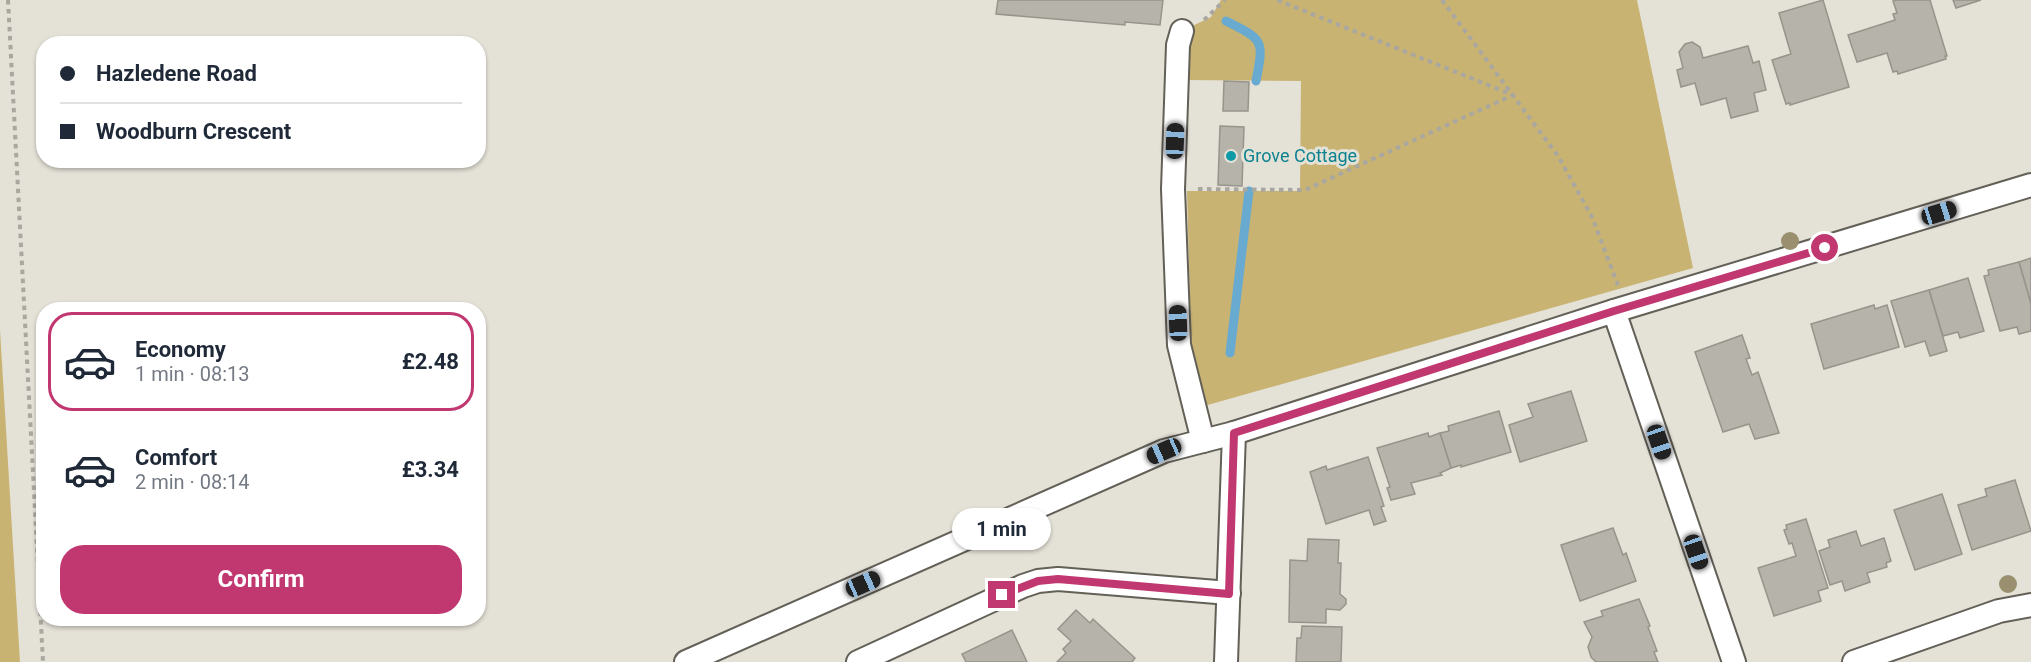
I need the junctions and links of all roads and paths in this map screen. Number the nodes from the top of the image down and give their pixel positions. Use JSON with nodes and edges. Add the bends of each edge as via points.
{"nodes":[{"id":1,"x":8,"y":0,"type":"edge"},
{"id":2,"x":1277,"y":0,"type":"edge"},
{"id":3,"x":1442,"y":0,"type":"edge"},
{"id":4,"x":1182,"y":31,"type":"dead end"},
{"id":5,"x":1513,"y":95,"type":"junction"},
{"id":6,"x":2031,"y":185,"type":"edge"},
{"id":7,"x":1173,"y":189,"type":"junction"},
{"id":8,"x":1637,"y":304,"type":"junction"},
{"id":9,"x":1614,"y":311,"type":"junction"},
{"id":10,"x":1234,"y":433,"type":"junction"},
{"id":11,"x":1203,"y":441,"type":"junction"},
{"id":12,"x":36,"y":530,"type":"edge"},
{"id":13,"x":1229,"y":594,"type":"junction"},
{"id":14,"x":2031,"y":605,"type":"edge"},
{"id":15,"x":41,"y":626,"type":"edge"},
{"id":16,"x":43,"y":662,"type":"edge"},
{"id":17,"x":686,"y":662,"type":"edge"},
{"id":18,"x":858,"y":662,"type":"edge"},
{"id":19,"x":1226,"y":662,"type":"edge"},
{"id":20,"x":1734,"y":662,"type":"edge"},
{"id":21,"x":1854,"y":662,"type":"edge"}],
"edges":[{"from":1,"to":12,"type":"path"},
{"from":2,"to":5,"type":"path"},
{"from":3,"to":5,"type":"path"},
{"from":4,"to":7,"type":"street","via":[[1178,45]]},
{"from":5,"to":7,"type":"path","via":[[1305,190]]},
{"from":5,"to":8,"type":"path","via":[[1558,156],[1592,218],[1620,288]]},
{"from":6,"to":8,"type":"street"},
{"from":7,"to":11,"type":"street","via":[[1179,345]]},
{"from":8,"to":9,"type":"street"},
{"from":9,"to":10,"type":"street"},
{"from":9,"to":20,"type":"street"},
{"from":10,"to":11,"type":"street"},
{"from":10,"to":13,"type":"street"},
{"from":11,"to":17,"type":"street","via":[[1164,451]]},
{"from":13,"to":18,"type":"street","via":[[1058,579],[1038,581]]},
{"from":13,"to":19,"type":"street"},
{"from":14,"to":21,"type":"street","via":[[1999,611]]},
{"from":15,"to":16,"type":"path"}]}
